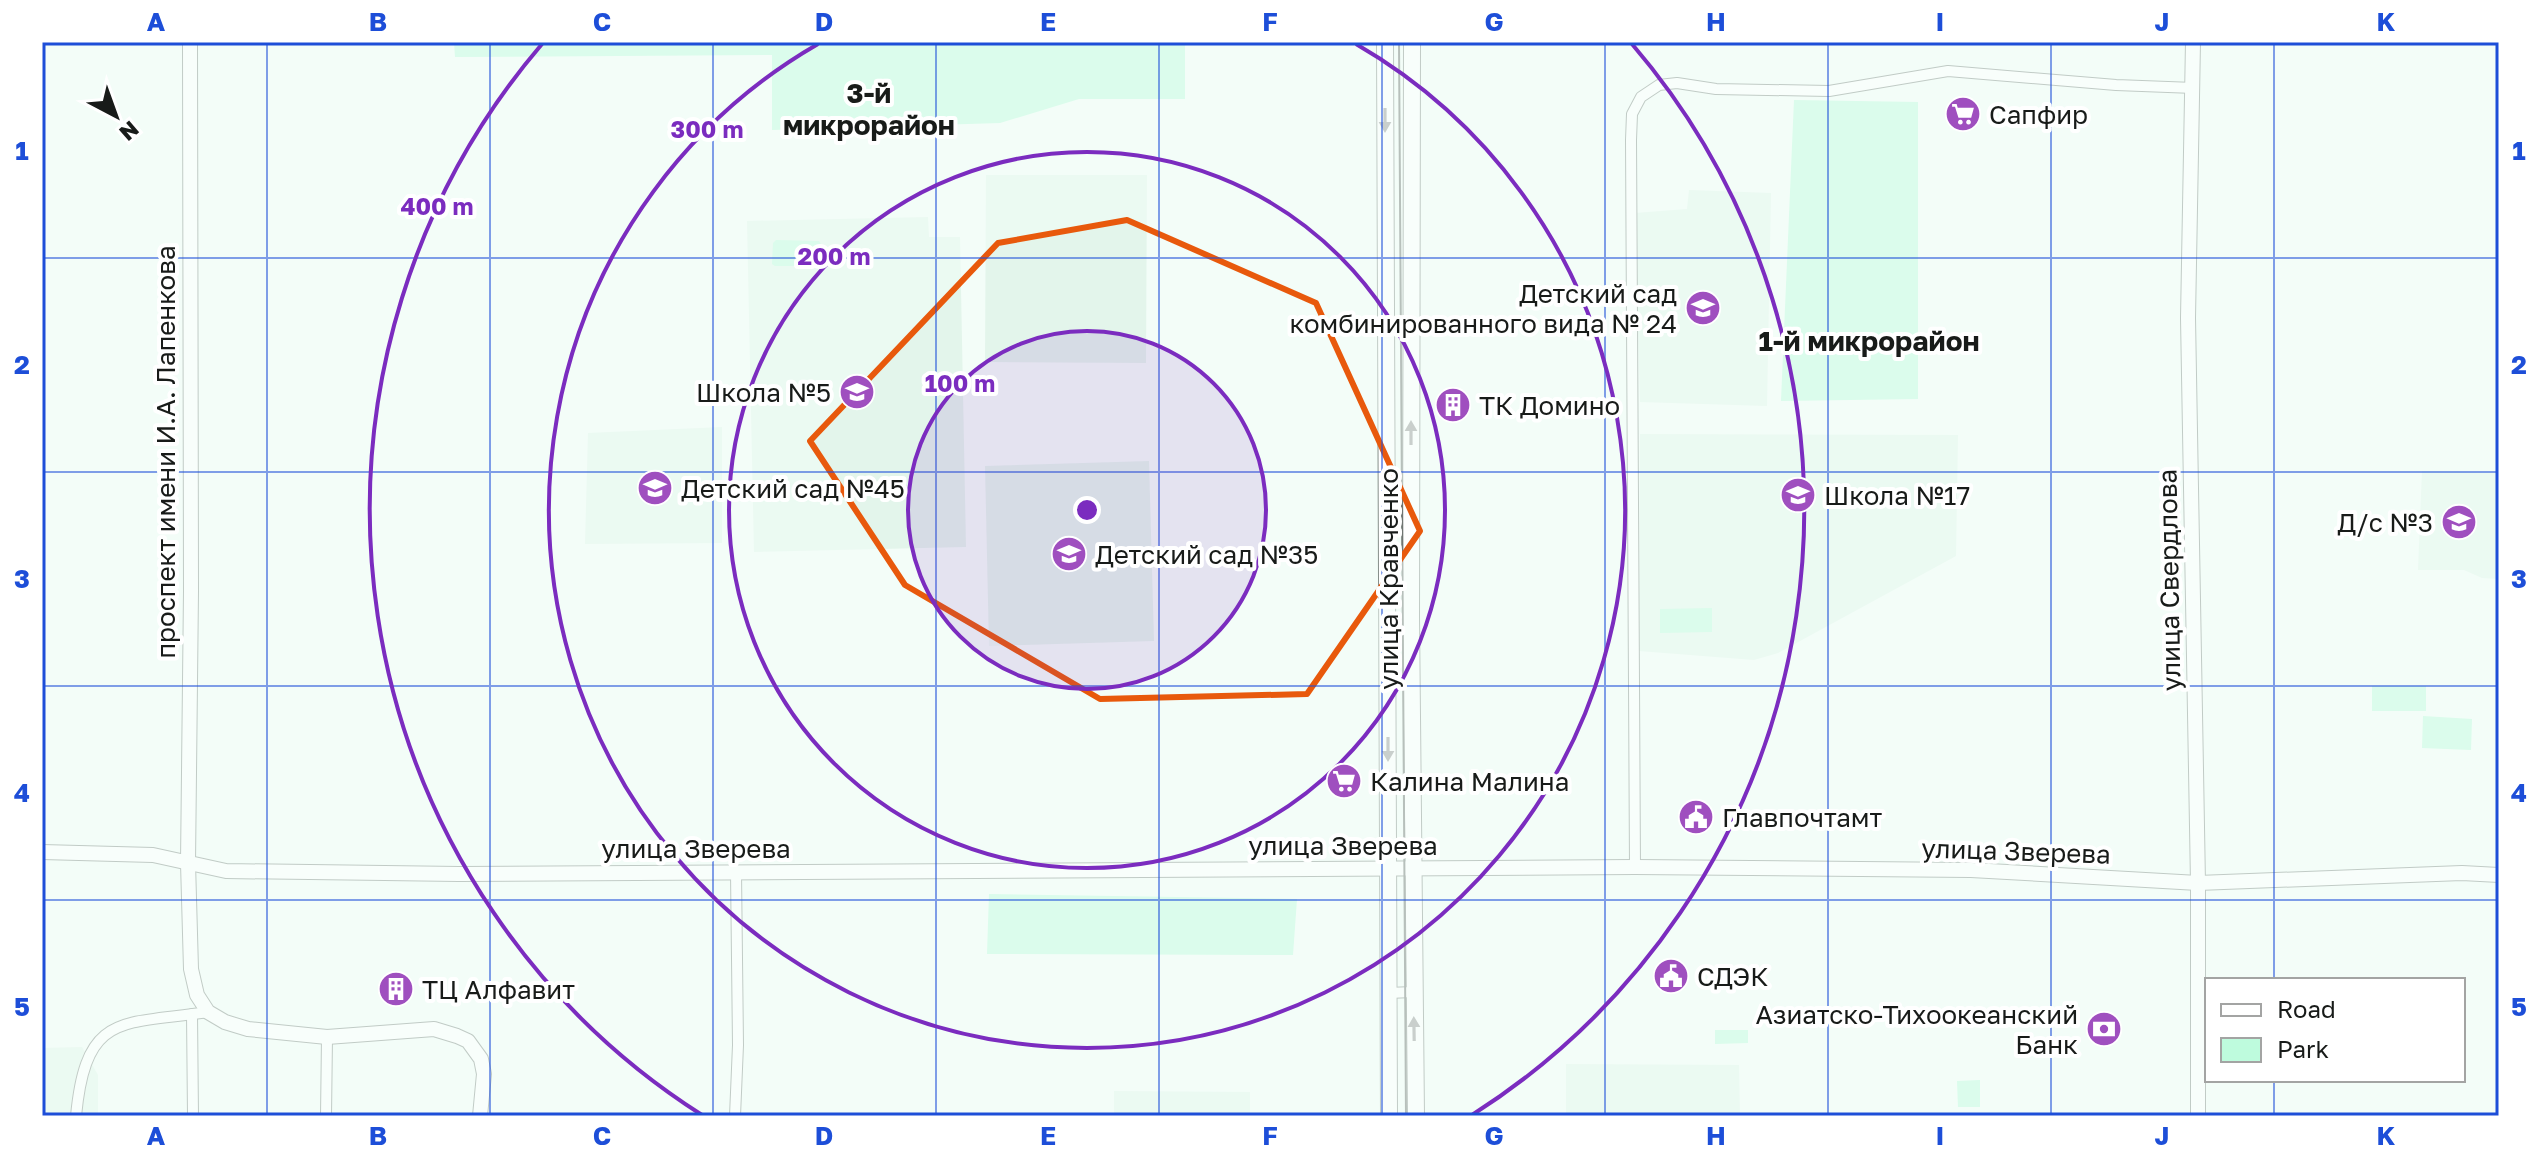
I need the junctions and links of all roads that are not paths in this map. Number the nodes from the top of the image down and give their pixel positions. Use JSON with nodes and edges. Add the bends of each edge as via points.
{"nodes":[{"id":1,"x":190,"y":42,"type":"edge"},
{"id":2,"x":1385,"y":42,"type":"edge"},
{"id":3,"x":1412,"y":42,"type":"edge"},
{"id":4,"x":2193,"y":42,"type":"edge"},
{"id":5,"x":2194,"y":88,"type":"junction"},
{"id":6,"x":1385,"y":225,"type":"junction"},
{"id":7,"x":1412,"y":226,"type":"junction"},
{"id":8,"x":1385,"y":307,"type":"junction"},
{"id":9,"x":1412,"y":307,"type":"junction"},
{"id":10,"x":1386,"y":391,"type":"junction"},
{"id":11,"x":1412,"y":391,"type":"junction"},
{"id":12,"x":1386,"y":477,"type":"junction"},
{"id":13,"x":1411,"y":477,"type":"junction"},
{"id":14,"x":1386,"y":560,"type":"junction"},
{"id":15,"x":1411,"y":560,"type":"junction"},
{"id":16,"x":1386,"y":617,"type":"junction"},
{"id":17,"x":1411,"y":617,"type":"junction"},
{"id":18,"x":1388,"y":714,"type":"junction"},
{"id":19,"x":1412,"y":714,"type":"junction"},
{"id":20,"x":42,"y":852,"type":"edge"},
{"id":21,"x":188,"y":863,"type":"junction"},
{"id":22,"x":1635,"y":867,"type":"junction"},
{"id":23,"x":1387,"y":868,"type":"junction"},
{"id":24,"x":1413,"y":869,"type":"junction"},
{"id":25,"x":736,"y":872,"type":"junction"},
{"id":26,"x":2499,"y":875,"type":"edge"},
{"id":27,"x":2198,"y":883,"type":"junction"},
{"id":28,"x":1413,"y":992,"type":"junction"},
{"id":29,"x":1388,"y":993,"type":"junction"},
{"id":30,"x":208,"y":1012,"type":"junction"},
{"id":31,"x":192,"y":1014,"type":"junction"},
{"id":32,"x":327,"y":1037,"type":"junction"},
{"id":33,"x":76,"y":1116,"type":"edge"},
{"id":34,"x":193,"y":1116,"type":"edge"},
{"id":35,"x":326,"y":1116,"type":"edge"},
{"id":36,"x":480,"y":1116,"type":"edge"},
{"id":37,"x":735,"y":1116,"type":"edge"},
{"id":38,"x":1389,"y":1116,"type":"edge"},
{"id":39,"x":1416,"y":1116,"type":"edge"},
{"id":40,"x":2198,"y":1116,"type":"edge"}],
"edges":[{"from":1,"to":21,"type":"main road","name":"проспект имени И.А. Лапенкова"},
{"from":2,"to":6,"type":"main road","name":"улица Кравченко","one_way":true},
{"from":3,"to":7,"type":"main road","name":"улица Кравченко"},
{"from":4,"to":5,"type":"main road","name":"улица Свердлова"},
{"from":5,"to":22,"type":"street","via":[[1948,71],[1829,91],[1677,83],[1659,85],[1641,97],[1632,114],[1631,140]]},
{"from":5,"to":27,"type":"main road","name":"улица Свердлова","via":[[2188,333]]},
{"from":6,"to":7,"type":"street"},
{"from":6,"to":8,"type":"main road","name":"улица Кравченко"},
{"from":7,"to":9,"type":"main road","name":"улица Кравченко"},
{"from":8,"to":9,"type":"street"},
{"from":8,"to":10,"type":"main road","name":"улица Кравченко"},
{"from":9,"to":11,"type":"main road","name":"улица Кравченко"},
{"from":10,"to":11,"type":"street"},
{"from":10,"to":12,"type":"main road","name":"улица Кравченко"},
{"from":13,"to":11,"type":"main road","name":"улица Кравченко","one_way":true},
{"from":12,"to":13,"type":"street"},
{"from":12,"to":14,"type":"main road","name":"улица Кравченко"},
{"from":13,"to":15,"type":"main road","name":"улица Кравченко"},
{"from":14,"to":15,"type":"street"},
{"from":14,"to":16,"type":"main road","name":"улица Кравченко"},
{"from":15,"to":17,"type":"main road","name":"улица Кравченко"},
{"from":16,"to":17,"type":"street"},
{"from":16,"to":18,"type":"main road","name":"улица Кравченко"},
{"from":17,"to":19,"type":"main road","name":"улица Кравченко"},
{"from":18,"to":19,"type":"street"},
{"from":18,"to":23,"type":"main road","name":"улица Кравченко","one_way":true},
{"from":19,"to":24,"type":"main road","name":"улица Кравченко"},
{"from":20,"to":21,"type":"main road","name":"улица Зверева","via":[[153,855]]},
{"from":21,"to":25,"type":"main road","name":"улица Зверева","via":[[226,871],[281,872]]},
{"from":21,"to":30,"type":"main road","name":"проспект имени И.А. Лапенкова","via":[[191,969]]},
{"from":22,"to":24,"type":"main road","name":"улица Зверева"},
{"from":22,"to":27,"type":"main road","name":"улица Зверева","via":[[1971,870]]},
{"from":23,"to":24,"type":"main road","name":"улица Зверева"},
{"from":23,"to":25,"type":"main road","name":"улица Зверева"},
{"from":23,"to":29,"type":"main road","name":"улица Кравченко"},
{"from":24,"to":28,"type":"main road","name":"улица Кравченко"},
{"from":25,"to":37,"type":"street"},
{"from":26,"to":27,"type":"main road","name":"улица Зверева"},
{"from":27,"to":40,"type":"main road","name":"улица Свердлова"},
{"from":28,"to":29,"type":"street"},
{"from":39,"to":28,"type":"main road","name":"улица Кравченко","one_way":true},
{"from":29,"to":38,"type":"main road","name":"улица Кравченко"},
{"from":30,"to":31,"type":"street"},
{"from":30,"to":32,"type":"main road","via":[[248,1029]]},
{"from":31,"to":33,"type":"street","via":[[131,1021],[109,1030],[92,1050]]},
{"from":31,"to":34,"type":"street"},
{"from":32,"to":35,"type":"street"},
{"from":32,"to":36,"type":"main road","via":[[434,1029],[457,1036],[481,1059]]}]}
